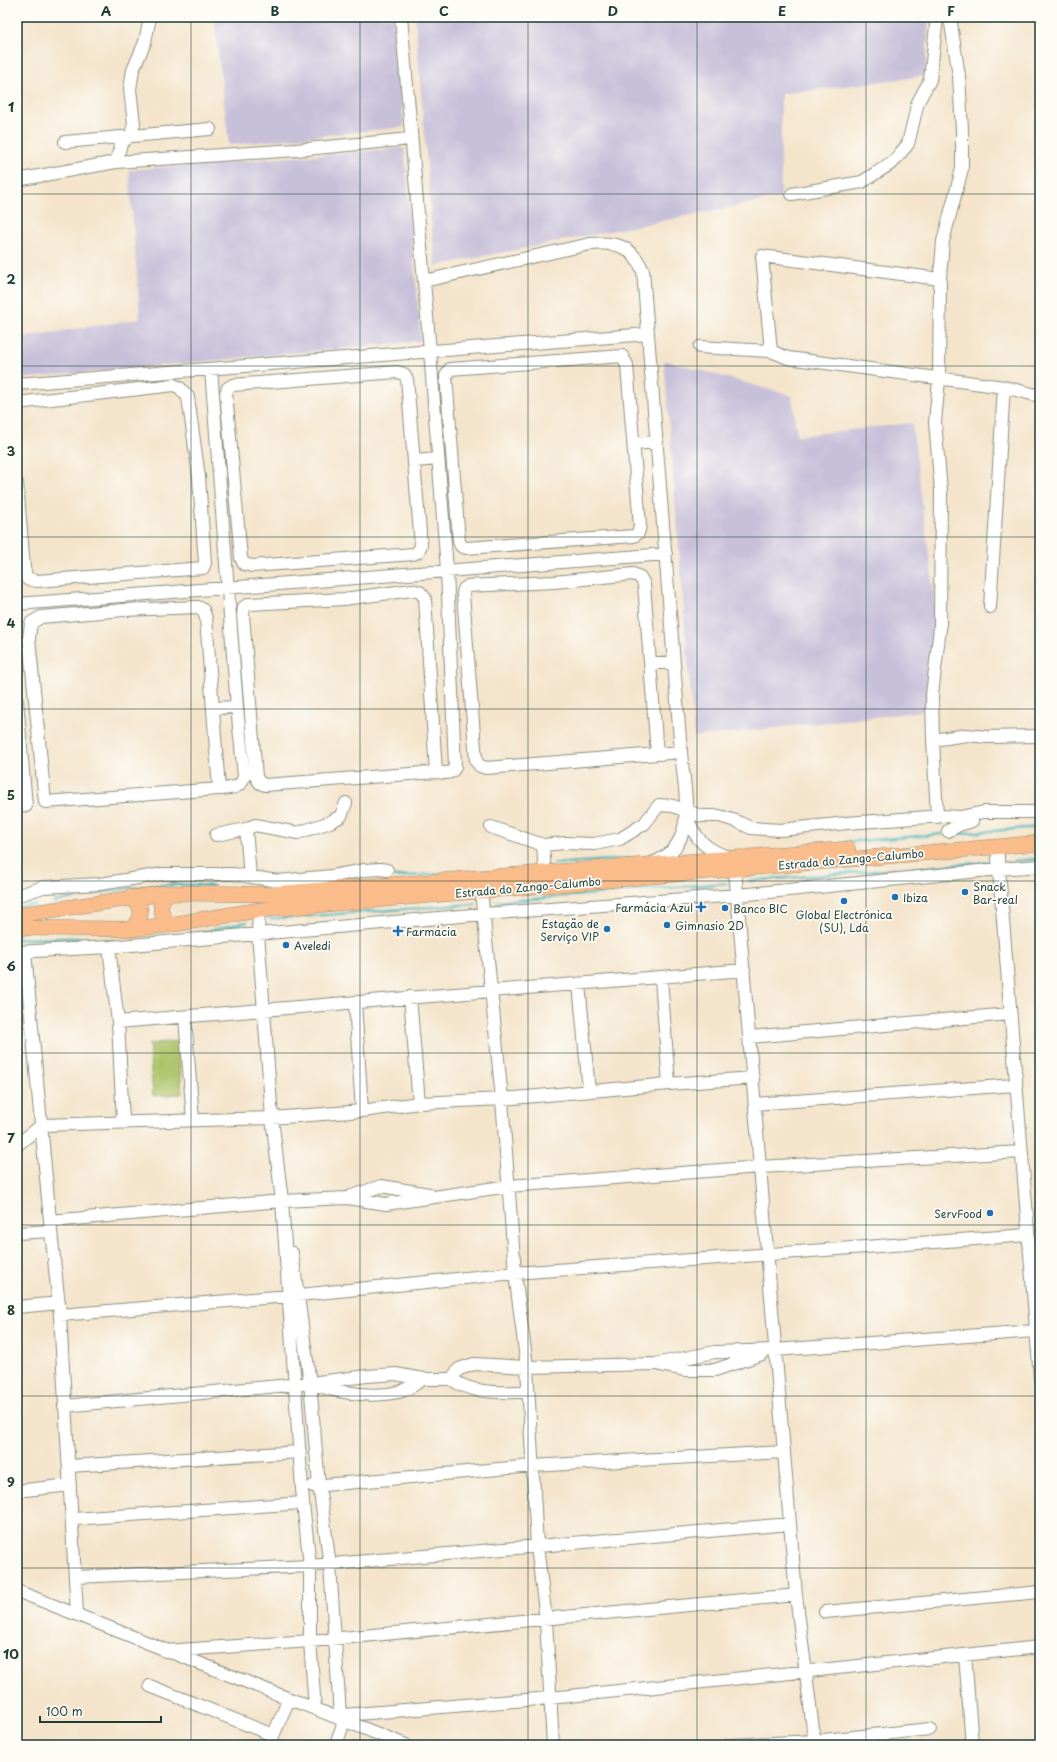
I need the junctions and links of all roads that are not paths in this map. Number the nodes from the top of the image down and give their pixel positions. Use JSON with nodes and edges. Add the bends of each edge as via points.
{"nodes":[{"id":1,"x":150,"y":17,"type":"edge"},
{"id":2,"x":400,"y":17,"type":"edge"},
{"id":3,"x":937,"y":17,"type":"edge"},
{"id":4,"x":950,"y":17,"type":"edge"},
{"id":5,"x":210,"y":129,"type":"dead end"},
{"id":6,"x":128,"y":136,"type":"junction"},
{"id":7,"x":410,"y":139,"type":"junction"},
{"id":8,"x":65,"y":142,"type":"dead end"},
{"id":9,"x":116,"y":162,"type":"junction"},
{"id":10,"x":17,"y":180,"type":"edge"},
{"id":11,"x":792,"y":194,"type":"dead end"},
{"id":12,"x":940,"y":280,"type":"junction"},
{"id":13,"x":424,"y":281,"type":"junction"},
{"id":14,"x":648,"y":334,"type":"junction"},
{"id":15,"x":700,"y":347,"type":"dead end"},
{"id":16,"x":430,"y":351,"type":"junction"},
{"id":17,"x":772,"y":351,"type":"junction"},
{"id":18,"x":211,"y":369,"type":"junction"},
{"id":19,"x":939,"y":380,"type":"junction"},
{"id":20,"x":17,"y":384,"type":"edge"},
{"id":21,"x":1004,"y":388,"type":"junction"},
{"id":22,"x":1040,"y":396,"type":"edge"},
{"id":23,"x":17,"y":403,"type":"edge"},
{"id":24,"x":657,"y":442,"type":"junction"},
{"id":25,"x":632,"y":444,"type":"junction"},
{"id":26,"x":438,"y":459,"type":"junction"},
{"id":27,"x":415,"y":461,"type":"junction"},
{"id":28,"x":219,"y":476,"type":"junction"},
{"id":29,"x":199,"y":477,"type":"junction"},
{"id":30,"x":17,"y":483,"type":"edge"},
{"id":31,"x":555,"y":542,"type":"junction"},
{"id":32,"x":666,"y":554,"type":"junction"},
{"id":33,"x":337,"y":560,"type":"junction"},
{"id":34,"x":556,"y":562,"type":"junction"},
{"id":35,"x":447,"y":570,"type":"junction"},
{"id":36,"x":117,"y":576,"type":"junction"},
{"id":37,"x":338,"y":579,"type":"junction"},
{"id":38,"x":558,"y":582,"type":"junction"},
{"id":39,"x":228,"y":588,"type":"junction"},
{"id":40,"x":119,"y":596,"type":"junction"},
{"id":41,"x":340,"y":599,"type":"junction"},
{"id":42,"x":17,"y":604,"type":"edge"},
{"id":43,"x":990,"y":607,"type":"dead end"},
{"id":44,"x":119,"y":610,"type":"junction"},
{"id":45,"x":650,"y":663,"type":"junction"},
{"id":46,"x":674,"y":663,"type":"junction"},
{"id":47,"x":451,"y":680,"type":"junction"},
{"id":48,"x":430,"y":681,"type":"junction"},
{"id":49,"x":17,"y":701,"type":"edge"},
{"id":50,"x":237,"y":707,"type":"junction"},
{"id":51,"x":213,"y":708,"type":"junction"},
{"id":52,"x":1040,"y":736,"type":"edge"},
{"id":53,"x":933,"y":740,"type":"junction"},
{"id":54,"x":681,"y":752,"type":"junction"},
{"id":55,"x":657,"y":754,"type":"junction"},
{"id":56,"x":436,"y":772,"type":"junction"},
{"id":57,"x":220,"y":789,"type":"junction"},
{"id":58,"x":346,"y":803,"type":"dead end"},
{"id":59,"x":26,"y":806,"type":"dead end"},
{"id":60,"x":1002,"y":812,"type":"junction"},
{"id":61,"x":1040,"y":812,"type":"edge"},
{"id":62,"x":686,"y":814,"type":"junction"},
{"id":63,"x":936,"y":817,"type":"junction"},
{"id":64,"x":960,"y":817,"type":"junction"},
{"id":65,"x":491,"y":827,"type":"dead end"},
{"id":66,"x":246,"y":829,"type":"junction"},
{"id":67,"x":1040,"y":834,"type":"edge"},
{"id":68,"x":216,"y":835,"type":"dead end"},
{"id":69,"x":948,"y":836,"type":"junction"},
{"id":70,"x":1040,"y":843,"type":"edge"},
{"id":71,"x":543,"y":845,"type":"junction"},
{"id":72,"x":997,"y":846,"type":"junction"},
{"id":73,"x":735,"y":864,"type":"junction"},
{"id":74,"x":646,"y":865,"type":"junction"},
{"id":75,"x":1040,"y":866,"type":"edge"},
{"id":76,"x":545,"y":868,"type":"junction"},
{"id":77,"x":999,"y":869,"type":"junction"},
{"id":78,"x":387,"y":870,"type":"dead end"},
{"id":79,"x":250,"y":876,"type":"junction"},
{"id":80,"x":481,"y":890,"type":"junction"},
{"id":81,"x":166,"y":893,"type":"junction"},
{"id":82,"x":738,"y":895,"type":"junction"},
{"id":83,"x":17,"y":896,"type":"edge"},
{"id":84,"x":130,"y":897,"type":"junction"},
{"id":85,"x":259,"y":910,"type":"junction"},
{"id":86,"x":484,"y":914,"type":"junction"},
{"id":87,"x":17,"y":915,"type":"edge"},
{"id":88,"x":169,"y":926,"type":"junction"},
{"id":89,"x":17,"y":928,"type":"edge"},
{"id":90,"x":131,"y":928,"type":"junction"},
{"id":91,"x":258,"y":934,"type":"junction"},
{"id":92,"x":109,"y":947,"type":"junction"},
{"id":93,"x":21,"y":952,"type":"edge"},
{"id":94,"x":744,"y":970,"type":"junction"},
{"id":95,"x":661,"y":978,"type":"junction"},
{"id":96,"x":579,"y":984,"type":"junction"},
{"id":97,"x":491,"y":990,"type":"junction"},
{"id":98,"x":410,"y":997,"type":"junction"},
{"id":99,"x":355,"y":1002,"type":"junction"},
{"id":100,"x":264,"y":1011,"type":"junction"},
{"id":101,"x":1010,"y":1014,"type":"junction"},
{"id":102,"x":186,"y":1017,"type":"junction"},
{"id":103,"x":118,"y":1022,"type":"junction"},
{"id":104,"x":750,"y":1037,"type":"junction"},
{"id":105,"x":753,"y":1078,"type":"junction"},
{"id":106,"x":669,"y":1084,"type":"junction"},
{"id":107,"x":1016,"y":1085,"type":"junction"},
{"id":108,"x":589,"y":1091,"type":"junction"},
{"id":109,"x":502,"y":1099,"type":"junction"},
{"id":110,"x":419,"y":1103,"type":"junction"},
{"id":111,"x":755,"y":1104,"type":"junction"},
{"id":112,"x":362,"y":1111,"type":"junction"},
{"id":113,"x":272,"y":1118,"type":"junction"},
{"id":114,"x":193,"y":1120,"type":"junction"},
{"id":115,"x":123,"y":1122,"type":"junction"},
{"id":116,"x":42,"y":1125,"type":"junction"},
{"id":117,"x":17,"y":1145,"type":"edge"},
{"id":118,"x":1021,"y":1152,"type":"junction"},
{"id":119,"x":760,"y":1167,"type":"junction"},
{"id":120,"x":510,"y":1186,"type":"junction"},
{"id":121,"x":436,"y":1196,"type":"junction"},
{"id":122,"x":347,"y":1198,"type":"junction"},
{"id":123,"x":282,"y":1201,"type":"junction"},
{"id":124,"x":50,"y":1226,"type":"junction"},
{"id":125,"x":17,"y":1233,"type":"edge"},
{"id":126,"x":1028,"y":1236,"type":"junction"},
{"id":127,"x":768,"y":1253,"type":"junction"},
{"id":128,"x":515,"y":1273,"type":"junction"},
{"id":129,"x":293,"y":1295,"type":"junction"},
{"id":130,"x":17,"y":1307,"type":"edge"},
{"id":131,"x":60,"y":1309,"type":"junction"},
{"id":132,"x":1035,"y":1331,"type":"junction"},
{"id":133,"x":775,"y":1350,"type":"junction"},
{"id":134,"x":654,"y":1364,"type":"junction"},
{"id":135,"x":527,"y":1367,"type":"junction"},
{"id":136,"x":1040,"y":1378,"type":"edge"},
{"id":137,"x":424,"y":1379,"type":"junction"},
{"id":138,"x":451,"y":1379,"type":"junction"},
{"id":139,"x":310,"y":1383,"type":"junction"},
{"id":140,"x":295,"y":1384,"type":"junction"},
{"id":141,"x":527,"y":1392,"type":"junction"},
{"id":142,"x":64,"y":1406,"type":"junction"},
{"id":143,"x":300,"y":1452,"type":"junction"},
{"id":144,"x":784,"y":1452,"type":"junction"},
{"id":145,"x":69,"y":1466,"type":"junction"},
{"id":146,"x":532,"y":1466,"type":"junction"},
{"id":147,"x":70,"y":1485,"type":"junction"},
{"id":148,"x":319,"y":1485,"type":"junction"},
{"id":149,"x":302,"y":1487,"type":"junction"},
{"id":150,"x":17,"y":1490,"type":"edge"},
{"id":151,"x":303,"y":1503,"type":"junction"},
{"id":152,"x":73,"y":1519,"type":"junction"},
{"id":153,"x":790,"y":1524,"type":"junction"},
{"id":154,"x":538,"y":1546,"type":"junction"},
{"id":155,"x":330,"y":1564,"type":"junction"},
{"id":156,"x":310,"y":1566,"type":"junction"},
{"id":157,"x":76,"y":1576,"type":"junction"},
{"id":158,"x":17,"y":1591,"type":"edge"},
{"id":159,"x":1040,"y":1592,"type":"edge"},
{"id":160,"x":796,"y":1595,"type":"junction"},
{"id":161,"x":825,"y":1612,"type":"dead end"},
{"id":162,"x":77,"y":1614,"type":"junction"},
{"id":163,"x":546,"y":1620,"type":"junction"},
{"id":164,"x":333,"y":1639,"type":"junction"},
{"id":165,"x":310,"y":1641,"type":"junction"},
{"id":166,"x":1040,"y":1647,"type":"edge"},
{"id":167,"x":165,"y":1651,"type":"junction"},
{"id":168,"x":965,"y":1655,"type":"junction"},
{"id":169,"x":806,"y":1670,"type":"junction"},
{"id":170,"x":150,"y":1686,"type":"dead end"},
{"id":171,"x":550,"y":1698,"type":"junction"},
{"id":172,"x":289,"y":1699,"type":"junction"},
{"id":173,"x":315,"y":1709,"type":"junction"},
{"id":174,"x":339,"y":1717,"type":"junction"},
{"id":175,"x":930,"y":1729,"type":"dead end"},
{"id":176,"x":271,"y":1740,"type":"edge"},
{"id":177,"x":814,"y":1743,"type":"edge"},
{"id":178,"x":336,"y":1745,"type":"edge"},
{"id":179,"x":406,"y":1745,"type":"edge"},
{"id":180,"x":553,"y":1745,"type":"edge"},
{"id":181,"x":728,"y":1745,"type":"edge"},
{"id":182,"x":972,"y":1745,"type":"edge"}],
"edges":[{"from":1,"to":6,"type":"street","via":[[145,42],[133,70],[130,89],[134,124]]},
{"from":2,"to":7,"type":"street"},
{"from":3,"to":11,"type":"street","via":[[930,80],[918,102],[908,144],[893,162],[862,182]]},
{"from":4,"to":12,"type":"street","via":[[959,76],[962,169],[943,241]]},
{"from":5,"to":6,"type":"street"},
{"from":6,"to":8,"type":"street"},
{"from":6,"to":9,"type":"street","via":[[121,144]]},
{"from":7,"to":9,"type":"street","via":[[296,150]]},
{"from":7,"to":13,"type":"street"},
{"from":9,"to":10,"type":"street"},
{"from":12,"to":17,"type":"street","via":[[762,256]]},
{"from":12,"to":19,"type":"street"},
{"from":13,"to":14,"type":"street","via":[[590,244],[608,243],[625,247],[638,257],[643,271]]},
{"from":13,"to":16,"type":"street"},
{"from":14,"to":16,"type":"street"},
{"from":14,"to":24,"type":"street"},
{"from":15,"to":17,"type":"street"},
{"from":16,"to":18,"type":"street"},
{"from":16,"to":26,"type":"street"},
{"from":17,"to":19,"type":"street","via":[[788,358]]},
{"from":18,"to":20,"type":"street"},
{"from":18,"to":28,"type":"street"},
{"from":19,"to":21,"type":"street"},
{"from":19,"to":53,"type":"street","via":[[935,422],[941,491],[940,628],[932,695]]},
{"from":21,"to":22,"type":"street"},
{"from":21,"to":43,"type":"street"},
{"from":23,"to":29,"type":"street","via":[[174,385],[188,397]]},
{"from":24,"to":25,"type":"street"},
{"from":24,"to":32,"type":"street"},
{"from":25,"to":31,"type":"street","via":[[640,526],[638,533],[634,536]]},
{"from":25,"to":31,"type":"street","via":[[627,365],[622,356],[450,369],[447,372],[461,546],[466,548]]},
{"from":26,"to":27,"type":"street"},
{"from":26,"to":35,"type":"street"},
{"from":27,"to":33,"type":"street","via":[[421,545],[418,552]]},
{"from":27,"to":33,"type":"street","via":[[407,379],[404,374],[397,372],[233,385],[228,388],[226,393],[239,542],[244,564],[252,566]]},
{"from":28,"to":29,"type":"street"},
{"from":28,"to":39,"type":"street"},
{"from":29,"to":36,"type":"street","via":[[205,563],[203,568]]},
{"from":30,"to":36,"type":"street","via":[[27,579],[37,581]]},
{"from":31,"to":34,"type":"street"},
{"from":32,"to":34,"type":"street"},
{"from":32,"to":46,"type":"street"},
{"from":33,"to":37,"type":"street"},
{"from":34,"to":35,"type":"street"},
{"from":34,"to":38,"type":"street"},
{"from":35,"to":37,"type":"street"},
{"from":35,"to":47,"type":"street"},
{"from":36,"to":40,"type":"street"},
{"from":37,"to":39,"type":"street"},
{"from":37,"to":41,"type":"street"},
{"from":38,"to":45,"type":"street","via":[[632,574],[640,577],[644,584]]},
{"from":38,"to":55,"type":"street","via":[[468,586],[464,589],[476,762],[486,768]]},
{"from":39,"to":40,"type":"street"},
{"from":39,"to":50,"type":"street"},
{"from":40,"to":42,"type":"street"},
{"from":40,"to":44,"type":"street"},
{"from":41,"to":48,"type":"street","via":[[412,590],[420,592],[425,598]]},
{"from":41,"to":56,"type":"street","via":[[249,604],[244,607],[256,777],[265,785]]},
{"from":44,"to":51,"type":"street","via":[[198,607],[203,610],[206,618]]},
{"from":44,"to":57,"type":"street","via":[[41,617],[32,623],[29,638],[45,802]]},
{"from":45,"to":46,"type":"street"},
{"from":45,"to":55,"type":"street"},
{"from":46,"to":54,"type":"street"},
{"from":47,"to":48,"type":"street"},
{"from":47,"to":56,"type":"street","via":[[455,767],[450,773]]},
{"from":48,"to":56,"type":"street"},
{"from":49,"to":59,"type":"street"},
{"from":50,"to":51,"type":"street"},
{"from":50,"to":57,"type":"street","via":[[243,782],[237,787]]},
{"from":51,"to":57,"type":"street"},
{"from":52,"to":53,"type":"street","via":[[967,735]]},
{"from":53,"to":63,"type":"street"},
{"from":54,"to":55,"type":"street"},
{"from":54,"to":62,"type":"street"},
{"from":58,"to":66,"type":"street","via":[[341,816],[298,833],[255,825]]},
{"from":60,"to":61,"type":"street"},
{"from":60,"to":64,"type":"street","via":[[984,812]]},
{"from":60,"to":69,"type":"street","via":[[959,825]]},
{"from":62,"to":63,"type":"street","via":[[719,816],[751,828],[780,830]]},
{"from":62,"to":71,"type":"street","via":[[673,806],[659,805],[644,824],[620,838],[594,844],[565,842]]},
{"from":62,"to":73,"type":"street","via":[[691,831],[704,845]]},
{"from":62,"to":74,"type":"street","via":[[684,832],[678,846],[663,859]]},
{"from":63,"to":64,"type":"street"},
{"from":63,"to":69,"type":"street"},
{"from":64,"to":69,"type":"street","via":[[953,823]]},
{"from":65,"to":71,"type":"street"},
{"from":66,"to":68,"type":"street"},
{"from":66,"to":79,"type":"street"},
{"from":67,"to":69,"type":"main road","name":"Estrada do Zango-Calumbo"},
{"from":69,"to":73,"type":"main road","name":"Estrada do Zango-Calumbo"},
{"from":70,"to":72,"type":"main road","name":"Estrada do Zango-Calumbo"},
{"from":71,"to":76,"type":"street"},
{"from":72,"to":73,"type":"main road","name":"Estrada do Zango-Calumbo"},
{"from":72,"to":77,"type":"street"},
{"from":73,"to":74,"type":"main road","name":"Estrada do Zango-Calumbo"},
{"from":73,"to":80,"type":"main road","name":"Estrada do Zango-Calumbo"},
{"from":73,"to":82,"type":"street"},
{"from":74,"to":76,"type":"main road","name":"Estrada do Zango-Calumbo"},
{"from":75,"to":77,"type":"street"},
{"from":76,"to":81,"type":"main road","name":"Estrada do Zango-Calumbo","via":[[258,894]]},
{"from":77,"to":82,"type":"street"},
{"from":77,"to":101,"type":"street"},
{"from":78,"to":79,"type":"street","via":[[365,870],[332,876],[278,880]]},
{"from":79,"to":83,"type":"street","via":[[163,874],[100,884],[44,887]]},
{"from":80,"to":85,"type":"main road","name":"Estrada do Zango-Calumbo"},
{"from":80,"to":86,"type":"street"},
{"from":81,"to":84,"type":"main road","name":"Estrada do Zango-Calumbo"},
{"from":81,"to":88,"type":"main road","via":[[161,909],[162,917]]},
{"from":82,"to":86,"type":"street"},
{"from":82,"to":94,"type":"street"},
{"from":84,"to":87,"type":"main road","name":"Estrada do Zango-Calumbo"},
{"from":84,"to":90,"type":"main road","via":[[136,901],[141,912],[137,924]]},
{"from":85,"to":88,"type":"main road","name":"Estrada do Zango-Calumbo"},
{"from":85,"to":91,"type":"street"},
{"from":86,"to":91,"type":"street"},
{"from":86,"to":97,"type":"street"},
{"from":88,"to":90,"type":"main road","name":"Estrada do Zango-Calumbo"},
{"from":89,"to":90,"type":"main road","name":"Estrada do Zango-Calumbo"},
{"from":91,"to":92,"type":"street"},
{"from":91,"to":100,"type":"street"},
{"from":92,"to":93,"type":"street"},
{"from":92,"to":103,"type":"street"},
{"from":93,"to":116,"type":"street"},
{"from":94,"to":95,"type":"street"},
{"from":94,"to":104,"type":"street"},
{"from":95,"to":96,"type":"street"},
{"from":95,"to":106,"type":"street"},
{"from":96,"to":97,"type":"street"},
{"from":96,"to":108,"type":"street"},
{"from":97,"to":98,"type":"street"},
{"from":97,"to":109,"type":"street"},
{"from":98,"to":99,"type":"street"},
{"from":98,"to":110,"type":"street"},
{"from":99,"to":100,"type":"street"},
{"from":99,"to":112,"type":"street"},
{"from":100,"to":102,"type":"street"},
{"from":100,"to":113,"type":"street"},
{"from":101,"to":104,"type":"street"},
{"from":101,"to":107,"type":"street"},
{"from":102,"to":103,"type":"street"},
{"from":102,"to":114,"type":"street"},
{"from":103,"to":115,"type":"street"},
{"from":104,"to":105,"type":"street"},
{"from":105,"to":106,"type":"street"},
{"from":105,"to":111,"type":"street"},
{"from":106,"to":108,"type":"street"},
{"from":107,"to":111,"type":"street"},
{"from":107,"to":118,"type":"street"},
{"from":108,"to":109,"type":"street"},
{"from":109,"to":110,"type":"street"},
{"from":109,"to":120,"type":"street"},
{"from":110,"to":112,"type":"street"},
{"from":111,"to":119,"type":"street"},
{"from":112,"to":113,"type":"street"},
{"from":113,"to":114,"type":"street"},
{"from":113,"to":123,"type":"street"},
{"from":114,"to":115,"type":"street"},
{"from":115,"to":116,"type":"street"},
{"from":116,"to":117,"type":"street"},
{"from":116,"to":124,"type":"street"},
{"from":118,"to":119,"type":"street"},
{"from":118,"to":126,"type":"street"},
{"from":119,"to":120,"type":"street"},
{"from":119,"to":127,"type":"street"},
{"from":120,"to":121,"type":"street"},
{"from":120,"to":128,"type":"street"},
{"from":121,"to":122,"type":"street","via":[[386,1204]]},
{"from":121,"to":122,"type":"street","via":[[381,1186]]},
{"from":122,"to":123,"type":"street"},
{"from":123,"to":124,"type":"street"},
{"from":123,"to":129,"type":"street"},
{"from":124,"to":125,"type":"street"},
{"from":124,"to":131,"type":"street"},
{"from":126,"to":127,"type":"street"},
{"from":126,"to":132,"type":"street"},
{"from":127,"to":128,"type":"street"},
{"from":127,"to":133,"type":"street"},
{"from":128,"to":129,"type":"street"},
{"from":128,"to":135,"type":"street"},
{"from":129,"to":131,"type":"street"},
{"from":129,"to":139,"type":"street"},
{"from":129,"to":140,"type":"street"},
{"from":130,"to":131,"type":"street"},
{"from":131,"to":142,"type":"street"},
{"from":132,"to":133,"type":"street"},
{"from":132,"to":136,"type":"street"},
{"from":133,"to":134,"type":"street","via":[[715,1352]]},
{"from":133,"to":134,"type":"street","via":[[716,1370],[684,1370]]},
{"from":133,"to":144,"type":"street"},
{"from":134,"to":135,"type":"street"},
{"from":135,"to":138,"type":"street","via":[[474,1364],[459,1369]]},
{"from":135,"to":141,"type":"street"},
{"from":137,"to":138,"type":"street"},
{"from":137,"to":139,"type":"street","via":[[396,1374]]},
{"from":137,"to":139,"type":"street","via":[[399,1392],[368,1394],[339,1392]]},
{"from":138,"to":141,"type":"street","via":[[473,1390]]},
{"from":139,"to":140,"type":"street"},
{"from":139,"to":148,"type":"street"},
{"from":140,"to":142,"type":"street"},
{"from":140,"to":143,"type":"street"},
{"from":141,"to":146,"type":"street"},
{"from":142,"to":145,"type":"street"},
{"from":143,"to":145,"type":"street"},
{"from":143,"to":149,"type":"street"},
{"from":144,"to":146,"type":"street"},
{"from":144,"to":153,"type":"street"},
{"from":145,"to":147,"type":"street"},
{"from":146,"to":148,"type":"street"},
{"from":146,"to":154,"type":"street"},
{"from":147,"to":150,"type":"street"},
{"from":147,"to":152,"type":"street"},
{"from":148,"to":149,"type":"street"},
{"from":148,"to":155,"type":"street"},
{"from":149,"to":151,"type":"street"},
{"from":151,"to":152,"type":"street"},
{"from":151,"to":156,"type":"street"},
{"from":152,"to":157,"type":"street"},
{"from":153,"to":154,"type":"street"},
{"from":153,"to":160,"type":"street"},
{"from":154,"to":155,"type":"street"},
{"from":154,"to":163,"type":"street"},
{"from":155,"to":156,"type":"street"},
{"from":155,"to":164,"type":"street"},
{"from":156,"to":157,"type":"street"},
{"from":156,"to":165,"type":"street"},
{"from":157,"to":162,"type":"street"},
{"from":158,"to":162,"type":"street"},
{"from":159,"to":161,"type":"street"},
{"from":160,"to":163,"type":"street"},
{"from":160,"to":169,"type":"street"},
{"from":162,"to":167,"type":"street"},
{"from":163,"to":164,"type":"street"},
{"from":163,"to":171,"type":"street"},
{"from":164,"to":165,"type":"street"},
{"from":164,"to":174,"type":"street"},
{"from":165,"to":167,"type":"street"},
{"from":165,"to":173,"type":"street"},
{"from":166,"to":168,"type":"street"},
{"from":167,"to":172,"type":"street"},
{"from":168,"to":169,"type":"street"},
{"from":168,"to":182,"type":"street"},
{"from":169,"to":171,"type":"street"},
{"from":169,"to":177,"type":"street"},
{"from":170,"to":176,"type":"street"},
{"from":171,"to":174,"type":"street"},
{"from":171,"to":180,"type":"street"},
{"from":172,"to":173,"type":"street"},
{"from":172,"to":176,"type":"street"},
{"from":173,"to":174,"type":"street"},
{"from":174,"to":178,"type":"street"},
{"from":174,"to":179,"type":"street"},
{"from":175,"to":177,"type":"street"},
{"from":177,"to":181,"type":"street"}]}
